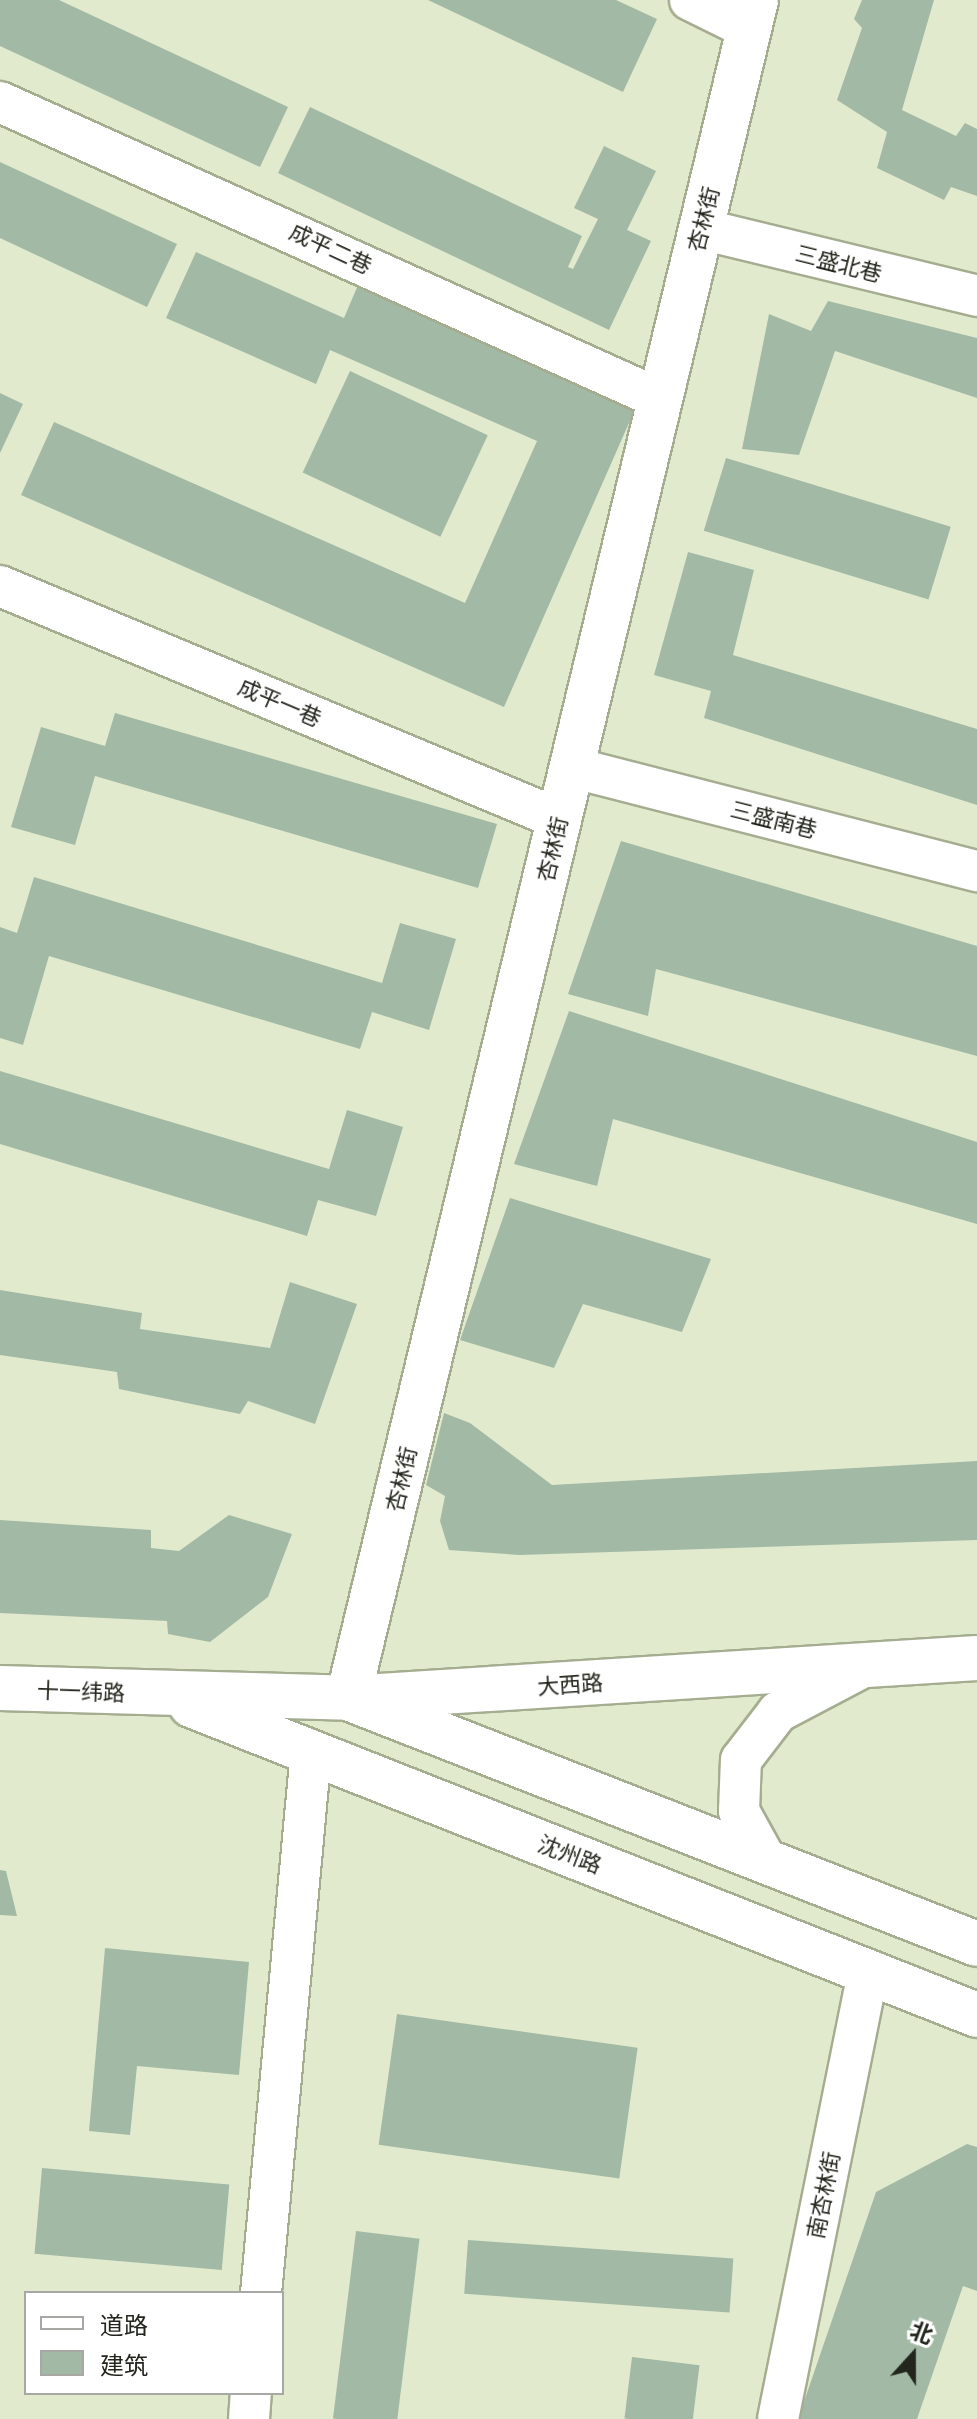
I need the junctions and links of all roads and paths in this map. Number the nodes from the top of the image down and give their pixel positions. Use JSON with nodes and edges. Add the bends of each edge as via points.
{"nodes":[{"id":1,"x":690,"y":0,"type":"edge"},
{"id":2,"x":752,"y":14,"type":"edge"},
{"id":3,"x":0,"y":102,"type":"edge"},
{"id":4,"x":701,"y":229,"type":"junction"},
{"id":5,"x":977,"y":296,"type":"edge"},
{"id":6,"x":660,"y":399,"type":"junction"},
{"id":7,"x":2,"y":596,"type":"edge"},
{"id":8,"x":571,"y":767,"type":"junction"},
{"id":9,"x":559,"y":819,"type":"junction"},
{"id":10,"x":977,"y":871,"type":"edge"},
{"id":11,"x":977,"y":1658,"type":"edge"},
{"id":12,"x":867,"y":1665,"type":"junction"},
{"id":13,"x":0,"y":1688,"type":"edge"},
{"id":14,"x":163,"y":1694,"type":"junction"},
{"id":15,"x":348,"y":1698,"type":"junction"},
{"id":16,"x":311,"y":1752,"type":"junction"},
{"id":17,"x":767,"y":1862,"type":"junction"},
{"id":18,"x":977,"y":1944,"type":"edge"},
{"id":19,"x":868,"y":1972,"type":"junction"},
{"id":20,"x":977,"y":2015,"type":"edge"},
{"id":21,"x":261,"y":2291,"type":"edge"},
{"id":22,"x":251,"y":2395,"type":"edge"},
{"id":23,"x":249,"y":2419,"type":"edge"},
{"id":24,"x":778,"y":2419,"type":"edge"}],
"edges":[{"from":1,"to":2,"type":"street"},
{"from":2,"to":4,"type":"main road","name":"杏林街"},
{"from":3,"to":6,"type":"street","name":"成平二巷"},
{"from":4,"to":5,"type":"street","name":"三盛北巷"},
{"from":4,"to":6,"type":"main road","name":"杏林街"},
{"from":6,"to":8,"type":"main road","name":"杏林街"},
{"from":7,"to":9,"type":"street","name":"成平一巷"},
{"from":8,"to":9,"type":"main road","name":"杏林街"},
{"from":8,"to":10,"type":"street","name":"三盛南巷"},
{"from":9,"to":15,"type":"main road","name":"杏林街"},
{"from":11,"to":12,"type":"main road","name":"大西路"},
{"from":12,"to":15,"type":"main road","name":"大西路"},
{"from":12,"to":17,"type":"street","via":[[778,1712],[741,1760],[739,1811]]},
{"from":13,"to":14,"type":"main road","name":"十一纬路"},
{"from":14,"to":15,"type":"main road","name":"大西路"},
{"from":14,"to":16,"type":"main road","name":"沈州路"},
{"from":15,"to":17,"type":"main road"},
{"from":16,"to":19,"type":"main road","name":"沈州路"},
{"from":16,"to":21,"type":"street"},
{"from":17,"to":18,"type":"main road"},
{"from":19,"to":20,"type":"main road","name":"沈州路"},
{"from":19,"to":24,"type":"street","name":"南杏林街"},
{"from":22,"to":23,"type":"street"}]}
